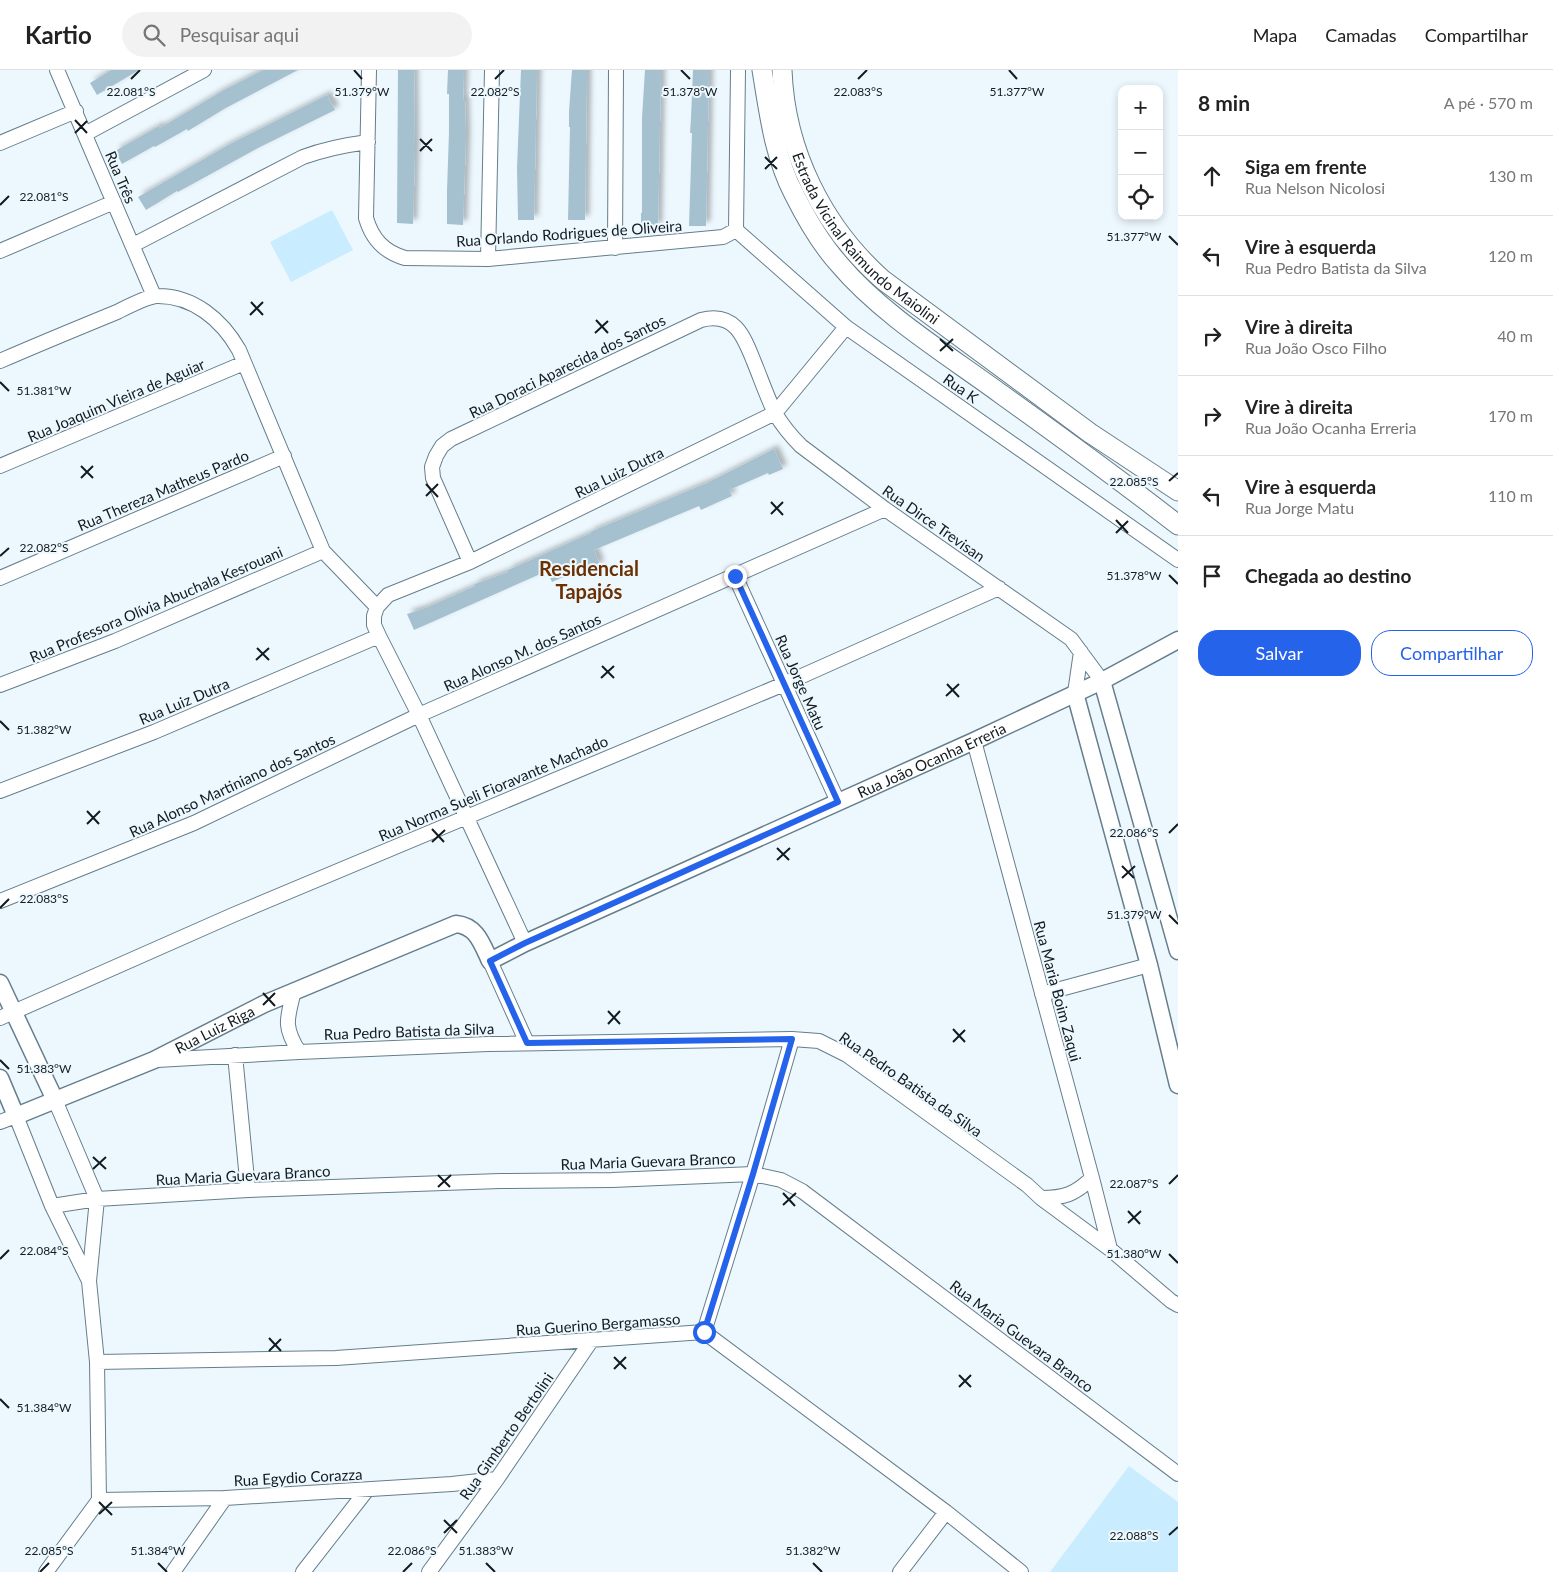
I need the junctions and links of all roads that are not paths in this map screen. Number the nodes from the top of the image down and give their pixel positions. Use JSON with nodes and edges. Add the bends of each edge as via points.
{"nodes":[{"id":1,"x":57,"y":70,"type":"edge"},
{"id":2,"x":204,"y":70,"type":"edge"},
{"id":3,"x":369,"y":70,"type":"edge"},
{"id":4,"x":492,"y":70,"type":"edge"},
{"id":5,"x":616,"y":70,"type":"edge"},
{"id":6,"x":738,"y":70,"type":"edge"},
{"id":7,"x":762,"y":70,"type":"edge"},
{"id":8,"x":782,"y":70,"type":"edge"},
{"id":9,"x":76,"y":110,"type":"junction"},
{"id":10,"x":85,"y":134,"type":"junction"},
{"id":11,"x":368,"y":142,"type":"junction"},
{"id":12,"x":0,"y":143,"type":"edge"},
{"id":13,"x":114,"y":202,"type":"junction"},
{"id":14,"x":736,"y":230,"type":"junction"},
{"id":15,"x":133,"y":245,"type":"junction"},
{"id":16,"x":615,"y":248,"type":"junction"},
{"id":17,"x":0,"y":251,"type":"edge"},
{"id":18,"x":488,"y":259,"type":"junction"},
{"id":19,"x":154,"y":296,"type":"junction"},
{"id":20,"x":724,"y":320,"type":"joint"},
{"id":21,"x":846,"y":327,"type":"junction"},
{"id":22,"x":0,"y":361,"type":"edge"},
{"id":23,"x":244,"y":363,"type":"junction"},
{"id":24,"x":776,"y":413,"type":"junction"},
{"id":25,"x":284,"y":456,"type":"junction"},
{"id":26,"x":0,"y":466,"type":"edge"},
{"id":27,"x":1178,"y":491,"type":"edge"},
{"id":28,"x":885,"y":509,"type":"junction"},
{"id":29,"x":1178,"y":525,"type":"edge"},
{"id":30,"x":324,"y":551,"type":"junction"},
{"id":31,"x":1178,"y":560,"type":"edge"},
{"id":32,"x":470,"y":562,"type":"junction"},
{"id":33,"x":735,"y":576,"type":"junction"},
{"id":34,"x":0,"y":578,"type":"edge"},
{"id":35,"x":999,"y":588,"type":"junction"},
{"id":36,"x":377,"y":607,"type":"junction"},
{"id":37,"x":379,"y":636,"type":"junction"},
{"id":38,"x":1178,"y":640,"type":"edge"},
{"id":39,"x":1081,"y":652,"type":"junction"},
{"id":40,"x":1102,"y":681,"type":"junction"},
{"id":41,"x":784,"y":684,"type":"junction"},
{"id":42,"x":0,"y":685,"type":"edge"},
{"id":43,"x":1075,"y":693,"type":"junction"},
{"id":44,"x":419,"y":715,"type":"junction"},
{"id":45,"x":974,"y":741,"type":"junction"},
{"id":46,"x":0,"y":791,"type":"edge"},
{"id":47,"x":838,"y":802,"type":"junction"},
{"id":48,"x":467,"y":818,"type":"junction"},
{"id":49,"x":0,"y":901,"type":"edge"},
{"id":50,"x":525,"y":943,"type":"junction"},
{"id":51,"x":1178,"y":951,"type":"edge"},
{"id":52,"x":490,"y":961,"type":"junction"},
{"id":53,"x":1149,"y":965,"type":"junction"},
{"id":54,"x":0,"y":983,"type":"edge"},
{"id":55,"x":294,"y":991,"type":"junction"},
{"id":56,"x":1042,"y":994,"type":"junction"},
{"id":57,"x":6,"y":1015,"type":"edge"},
{"id":58,"x":792,"y":1039,"type":"junction"},
{"id":59,"x":527,"y":1043,"type":"junction"},
{"id":60,"x":299,"y":1052,"type":"junction"},
{"id":61,"x":235,"y":1056,"type":"junction"},
{"id":62,"x":154,"y":1060,"type":"junction"},
{"id":63,"x":0,"y":1078,"type":"edge"},
{"id":64,"x":1178,"y":1085,"type":"edge"},
{"id":65,"x":55,"y":1100,"type":"junction"},
{"id":66,"x":16,"y":1116,"type":"junction"},
{"id":67,"x":0,"y":1122,"type":"edge"},
{"id":68,"x":753,"y":1174,"type":"junction"},
{"id":69,"x":1092,"y":1178,"type":"junction"},
{"id":70,"x":248,"y":1190,"type":"junction"},
{"id":71,"x":1041,"y":1198,"type":"junction"},
{"id":72,"x":97,"y":1199,"type":"junction"},
{"id":73,"x":52,"y":1206,"type":"junction"},
{"id":74,"x":1110,"y":1249,"type":"junction"},
{"id":75,"x":89,"y":1281,"type":"junction"},
{"id":76,"x":1176,"y":1301,"type":"edge"},
{"id":77,"x":704,"y":1332,"type":"junction"},
{"id":78,"x":591,"y":1341,"type":"junction"},
{"id":79,"x":97,"y":1362,"type":"junction"},
{"id":80,"x":1178,"y":1474,"type":"edge"},
{"id":81,"x":498,"y":1479,"type":"junction"},
{"id":82,"x":367,"y":1490,"type":"junction"},
{"id":83,"x":225,"y":1498,"type":"junction"},
{"id":84,"x":99,"y":1500,"type":"junction"},
{"id":85,"x":946,"y":1512,"type":"junction"},
{"id":86,"x":46,"y":1572,"type":"edge"},
{"id":87,"x":173,"y":1572,"type":"edge"},
{"id":88,"x":303,"y":1572,"type":"edge"},
{"id":89,"x":429,"y":1572,"type":"edge"},
{"id":90,"x":900,"y":1572,"type":"edge"},
{"id":91,"x":1021,"y":1572,"type":"edge"}],
"edges":[{"from":1,"to":9,"type":"street","name":"Rua Três"},
{"from":2,"to":10,"type":"street"},
{"from":3,"to":11,"type":"street"},
{"from":4,"to":18,"type":"street"},
{"from":5,"to":16,"type":"street"},
{"from":6,"to":14,"type":"street"},
{"from":7,"to":29,"type":"main road","name":"Estrada Vicinal Raimundo Maiolini","via":[[777,153],[793,193],[839,264],[903,323]]},
{"from":8,"to":27,"type":"main road","name":"Estrada Vicinal Raimundo Maiolini","via":[[788,118],[811,187],[842,237],[862,261],[883,280],[1090,433]]},
{"from":9,"to":10,"type":"street","name":"Rua Três"},
{"from":9,"to":12,"type":"street"},
{"from":10,"to":13,"type":"street","name":"Rua Três"},
{"from":11,"to":15,"type":"street","via":[[303,157]]},
{"from":11,"to":18,"type":"street","name":"Rua Orlando Rodrigues de Oliveira","via":[[366,218],[377,241],[389,252],[405,258]]},
{"from":13,"to":15,"type":"street","name":"Rua Três"},
{"from":13,"to":17,"type":"street"},
{"from":14,"to":16,"type":"street","name":"Rua Orlando Rodrigues de Oliveira","via":[[723,238]]},
{"from":14,"to":21,"type":"street","name":"Rua K"},
{"from":15,"to":19,"type":"street","name":"Rua Três"},
{"from":16,"to":18,"type":"street","name":"Rua Orlando Rodrigues de Oliveira"},
{"from":19,"to":22,"type":"street"},
{"from":19,"to":23,"type":"street","via":[[184,301],[211,315],[232,337]]},
{"from":20,"to":24,"type":"street","name":"Rua Dirce Trevisan","via":[[745,339]]},
{"from":20,"to":32,"type":"street","name":"Rua Doraci Aparecida dos Santos","via":[[701,320],[442,446],[434,461],[434,484]]},
{"from":21,"to":24,"type":"street","name":"Rua Luiz Dutra"},
{"from":21,"to":31,"type":"street","name":"Rua K"},
{"from":23,"to":25,"type":"street"},
{"from":23,"to":26,"type":"street","name":"Rua Joaquim Vieira de Aguiar"},
{"from":24,"to":28,"type":"street","name":"Rua Dirce Trevisan","via":[[790,436],[801,446]]},
{"from":24,"to":32,"type":"street","name":"Rua Luiz Dutra"},
{"from":25,"to":30,"type":"street"},
{"from":25,"to":34,"type":"street","name":"Rua Thereza Matheus Pardo"},
{"from":28,"to":33,"type":"street","name":"Rua Alonso M. dos Santos"},
{"from":28,"to":35,"type":"street","name":"Rua Dirce Trevisan"},
{"from":30,"to":36,"type":"street"},
{"from":30,"to":42,"type":"street","name":"Rua Professora Olívia Abuchala Kesrouani","via":[[115,641]]},
{"from":32,"to":36,"type":"street","name":"Rua Luiz Dutra","via":[[388,595]]},
{"from":33,"to":41,"type":"street","name":"Rua Jorge Matu"},
{"from":33,"to":44,"type":"street","name":"Rua Alonso M. dos Santos"},
{"from":35,"to":39,"type":"street","name":"Rua Dirce Trevisan","via":[[1071,639]]},
{"from":35,"to":41,"type":"street","name":"Rua Norma Sueli Fioravante Machado"},
{"from":36,"to":37,"type":"street","via":[[374,625]]},
{"from":37,"to":44,"type":"street"},
{"from":37,"to":46,"type":"street","name":"Rua Luiz Dutra","via":[[154,732]]},
{"from":38,"to":40,"type":"street","name":"Rua João Ocanha Erreria"},
{"from":39,"to":40,"type":"street","name":"Rua Dirce Trevisan"},
{"from":39,"to":43,"type":"street"},
{"from":40,"to":43,"type":"street","name":"Rua João Ocanha Erreria"},
{"from":40,"to":51,"type":"street"},
{"from":41,"to":47,"type":"street","name":"Rua Jorge Matu"},
{"from":41,"to":48,"type":"street","name":"Rua Norma Sueli Fioravante Machado"},
{"from":43,"to":45,"type":"street","name":"Rua João Ocanha Erreria"},
{"from":43,"to":53,"type":"street"},
{"from":44,"to":48,"type":"street"},
{"from":44,"to":49,"type":"street","name":"Rua Alonso Martiniano dos Santos","via":[[194,824]]},
{"from":45,"to":47,"type":"street","name":"Rua João Ocanha Erreria"},
{"from":45,"to":56,"type":"street","name":"Rua Maria Boim Zaqui"},
{"from":47,"to":50,"type":"street","name":"Rua João Ocanha Erreria"},
{"from":48,"to":50,"type":"street"},
{"from":48,"to":57,"type":"street","name":"Rua Norma Sueli Fioravante Machado","via":[[233,915]]},
{"from":50,"to":52,"type":"street","name":"Rua João Ocanha Erreria"},
{"from":52,"to":55,"type":"street","name":"Rua Luiz Riga","via":[[477,934],[464,925],[456,924]]},
{"from":52,"to":59,"type":"street"},
{"from":53,"to":56,"type":"street"},
{"from":53,"to":64,"type":"street"},
{"from":54,"to":57,"type":"street"},
{"from":55,"to":60,"type":"street","via":[[288,1027]]},
{"from":55,"to":62,"type":"street","name":"Rua Luiz Riga"},
{"from":56,"to":69,"type":"street","name":"Rua Maria Boim Zaqui"},
{"from":57,"to":65,"type":"street"},
{"from":58,"to":59,"type":"street","name":"Rua Pedro Batista da Silva"},
{"from":58,"to":68,"type":"street"},
{"from":58,"to":71,"type":"street","name":"Rua Pedro Batista da Silva","via":[[819,1041],[847,1055],[1028,1185]]},
{"from":59,"to":60,"type":"street","name":"Rua Pedro Batista da Silva"},
{"from":60,"to":61,"type":"street","name":"Rua Pedro Batista da Silva"},
{"from":61,"to":62,"type":"street","name":"Rua Pedro Batista da Silva"},
{"from":61,"to":70,"type":"street"},
{"from":62,"to":65,"type":"street","name":"Rua Luiz Riga"},
{"from":63,"to":66,"type":"street"},
{"from":65,"to":66,"type":"street","name":"Rua Luiz Riga"},
{"from":65,"to":72,"type":"street"},
{"from":66,"to":67,"type":"street","name":"Rua Luiz Riga"},
{"from":66,"to":73,"type":"street"},
{"from":68,"to":70,"type":"street","name":"Rua Maria Guevara Branco"},
{"from":68,"to":77,"type":"street"},
{"from":68,"to":80,"type":"street","name":"Rua Maria Guevara Branco","via":[[781,1180],[802,1191]]},
{"from":69,"to":71,"type":"street","via":[[1072,1194]]},
{"from":69,"to":74,"type":"street","name":"Rua Maria Boim Zaqui"},
{"from":70,"to":72,"type":"street","name":"Rua Maria Guevara Branco"},
{"from":71,"to":74,"type":"street","name":"Rua Pedro Batista da Silva"},
{"from":72,"to":73,"type":"street","name":"Rua Maria Guevara Branco"},
{"from":72,"to":75,"type":"street"},
{"from":73,"to":75,"type":"street"},
{"from":74,"to":76,"type":"street","name":"Rua Pedro Batista da Silva"},
{"from":75,"to":79,"type":"street"},
{"from":77,"to":78,"type":"street","name":"Rua Guerino Bergamasso"},
{"from":77,"to":85,"type":"street"},
{"from":78,"to":79,"type":"street","name":"Rua Guerino Bergamasso","via":[[336,1358]]},
{"from":78,"to":81,"type":"street","name":"Rua Gimberto Bertolini"},
{"from":79,"to":84,"type":"street"},
{"from":81,"to":82,"type":"street","name":"Rua Egydio Corazza"},
{"from":81,"to":89,"type":"street","name":"Rua Gimberto Bertolini"},
{"from":82,"to":83,"type":"street","name":"Rua Egydio Corazza"},
{"from":82,"to":88,"type":"street"},
{"from":83,"to":84,"type":"street","name":"Rua Egydio Corazza"},
{"from":83,"to":87,"type":"street"},
{"from":84,"to":86,"type":"street"},
{"from":85,"to":90,"type":"street"},
{"from":85,"to":91,"type":"street"}]}
